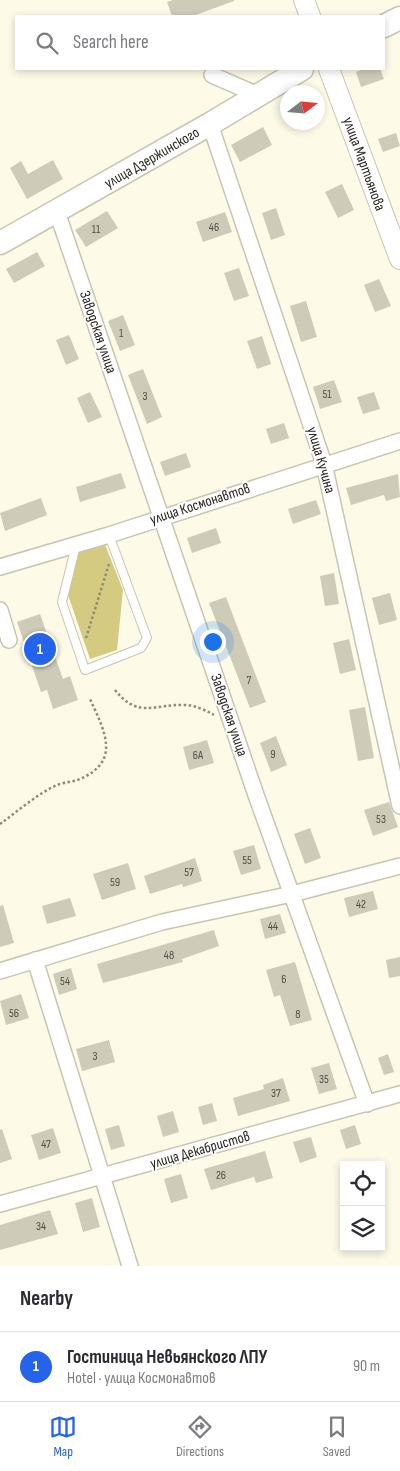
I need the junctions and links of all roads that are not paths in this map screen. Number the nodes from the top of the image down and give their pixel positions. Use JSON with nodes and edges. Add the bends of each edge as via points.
{"nodes":[{"id":1,"x":304,"y":0,"type":"edge"},
{"id":2,"x":310,"y":15,"type":"edge"},
{"id":3,"x":400,"y":18,"type":"edge"},
{"id":4,"x":385,"y":26,"type":"edge"},
{"id":5,"x":300,"y":70,"type":"edge"},
{"id":6,"x":329,"y":70,"type":"edge"},
{"id":7,"x":212,"y":75,"type":"dead end"},
{"id":8,"x":258,"y":95,"type":"junction"},
{"id":9,"x":210,"y":124,"type":"junction"},
{"id":10,"x":57,"y":212,"type":"junction"},
{"id":11,"x":0,"y":243,"type":"edge"},
{"id":12,"x":400,"y":259,"type":"edge"},
{"id":13,"x":400,"y":441,"type":"edge"},
{"id":14,"x":324,"y":464,"type":"junction"},
{"id":15,"x":161,"y":517,"type":"junction"},
{"id":16,"x":112,"y":542,"type":"junction"},
{"id":17,"x":76,"y":543,"type":"junction"},
{"id":18,"x":0,"y":567,"type":"edge"},
{"id":19,"x":0,"y":610,"type":"edge"},
{"id":20,"x":9,"y":640,"type":"dead end"},
{"id":21,"x":400,"y":806,"type":"edge"},
{"id":22,"x":400,"y":866,"type":"edge"},
{"id":23,"x":292,"y":894,"type":"junction"},
{"id":24,"x":35,"y":960,"type":"junction"},
{"id":25,"x":0,"y":971,"type":"edge"},
{"id":26,"x":400,"y":1094,"type":"edge"},
{"id":27,"x":367,"y":1104,"type":"junction"},
{"id":28,"x":103,"y":1177,"type":"junction"},
{"id":29,"x":0,"y":1204,"type":"edge"},
{"id":30,"x":130,"y":1266,"type":"edge"}],
"edges":[{"from":1,"to":2,"type":"main road"},
{"from":3,"to":4,"type":"main road"},
{"from":5,"to":8,"type":"main road","name":"улица Дзержинского"},
{"from":6,"to":12,"type":"main road","name":"улица Мартьянова"},
{"from":7,"to":8,"type":"street"},
{"from":8,"to":9,"type":"main road","name":"улица Дзержинского"},
{"from":9,"to":10,"type":"main road","name":"улица Дзержинского"},
{"from":9,"to":14,"type":"street","name":"улица Кучина"},
{"from":10,"to":11,"type":"main road","name":"улица Дзержинского"},
{"from":10,"to":15,"type":"street","name":"Заводская улица"},
{"from":13,"to":14,"type":"street","name":"улица Космонавтов"},
{"from":14,"to":15,"type":"street","name":"улица Космонавтов"},
{"from":14,"to":21,"type":"street","name":"улица Кучина"},
{"from":15,"to":16,"type":"street","name":"улица Космонавтов"},
{"from":15,"to":23,"type":"street","name":"Заводская улица"},
{"from":16,"to":17,"type":"street","name":"улица Космонавтов"},
{"from":16,"to":17,"type":"lane","via":[[147,638],[140,648],[85,670],[62,602]]},
{"from":17,"to":18,"type":"street","name":"улица Космонавтов"},
{"from":19,"to":20,"type":"street"},
{"from":22,"to":23,"type":"street"},
{"from":23,"to":24,"type":"street","via":[[162,922]]},
{"from":23,"to":27,"type":"street","name":"Заводская улица"},
{"from":24,"to":25,"type":"street"},
{"from":24,"to":28,"type":"street"},
{"from":26,"to":27,"type":"street","name":"улица Декабристов"},
{"from":27,"to":28,"type":"street","name":"улица Декабристов"},
{"from":28,"to":29,"type":"street","name":"улица Декабристов"},
{"from":28,"to":30,"type":"street"}]}
